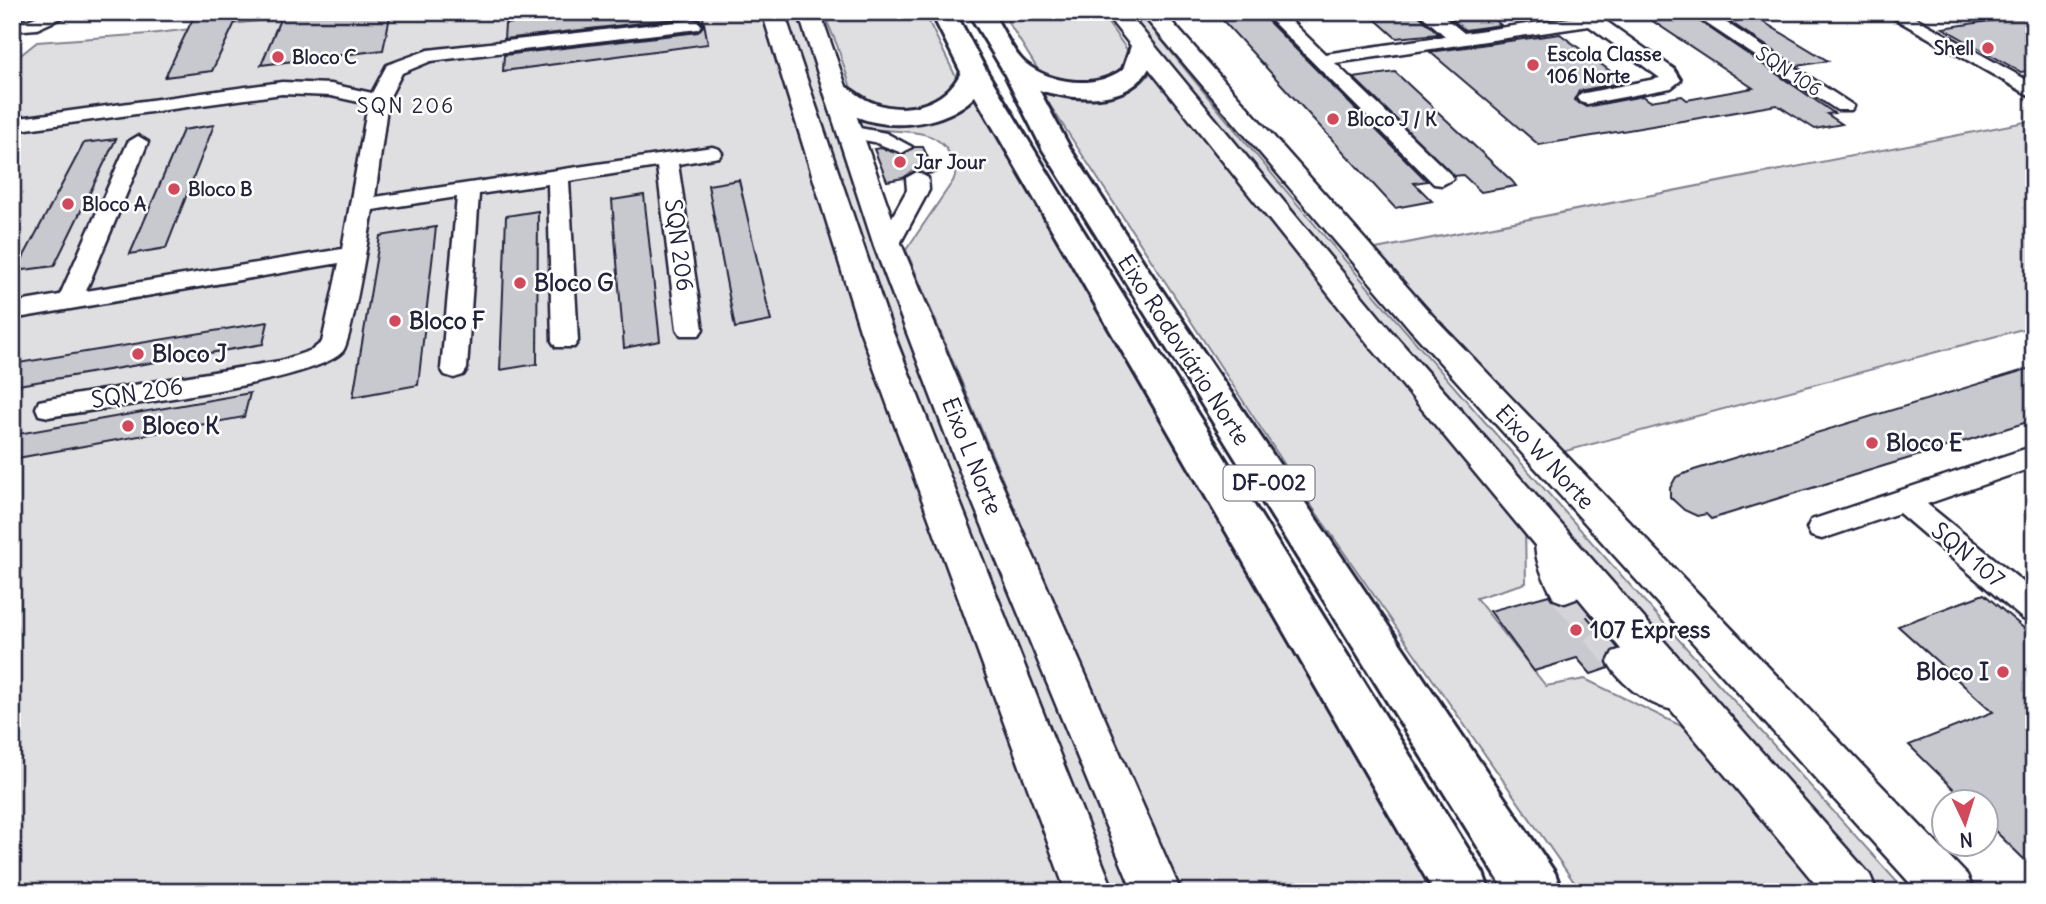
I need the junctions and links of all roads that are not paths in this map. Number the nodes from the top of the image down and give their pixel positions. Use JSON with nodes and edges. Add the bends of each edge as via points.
{"nodes":[{"id":1,"x":774,"y":12,"type":"edge"},
{"id":2,"x":809,"y":12,"type":"edge"},
{"id":3,"x":943,"y":12,"type":"edge"},
{"id":4,"x":980,"y":12,"type":"edge"},
{"id":5,"x":1115,"y":12,"type":"edge"},
{"id":6,"x":1151,"y":12,"type":"edge"},
{"id":7,"x":1272,"y":12,"type":"edge"},
{"id":8,"x":1426,"y":12,"type":"edge"},
{"id":9,"x":1698,"y":12,"type":"edge"},
{"id":10,"x":1892,"y":12,"type":"edge"},
{"id":11,"x":59,"y":16,"type":"edge"},
{"id":12,"x":1586,"y":16,"type":"edge"},
{"id":13,"x":692,"y":25,"type":"dead end"},
{"id":14,"x":16,"y":34,"type":"edge"},
{"id":15,"x":1460,"y":40,"type":"junction"},
{"id":16,"x":1141,"y":48,"type":"junction"},
{"id":17,"x":1320,"y":60,"type":"junction"},
{"id":18,"x":1014,"y":67,"type":"junction"},
{"id":19,"x":974,"y":72,"type":"junction"},
{"id":20,"x":836,"y":91,"type":"junction"},
{"id":21,"x":2034,"y":92,"type":"edge"},
{"id":22,"x":1587,"y":98,"type":"dead end"},
{"id":23,"x":378,"y":100,"type":"junction"},
{"id":24,"x":1844,"y":106,"type":"dead end"},
{"id":25,"x":14,"y":126,"type":"edge"},
{"id":26,"x":849,"y":132,"type":"junction"},
{"id":27,"x":138,"y":142,"type":"dead end"},
{"id":28,"x":902,"y":147,"type":"tunnel mouth"},
{"id":29,"x":712,"y":153,"type":"dead end"},
{"id":30,"x":667,"y":160,"type":"junction"},
{"id":31,"x":558,"y":176,"type":"junction"},
{"id":32,"x":917,"y":178,"type":"tunnel mouth"},
{"id":33,"x":1441,"y":179,"type":"dead end"},
{"id":34,"x":469,"y":188,"type":"junction"},
{"id":35,"x":363,"y":205,"type":"junction"},
{"id":36,"x":888,"y":246,"type":"junction"},
{"id":37,"x":353,"y":254,"type":"junction"},
{"id":38,"x":70,"y":301,"type":"junction"},
{"id":39,"x":12,"y":311,"type":"edge"},
{"id":40,"x":690,"y":329,"type":"dead end"},
{"id":41,"x":565,"y":341,"type":"dead end"},
{"id":42,"x":454,"y":369,"type":"dead end"},
{"id":43,"x":49,"y":408,"type":"dead end"},
{"id":44,"x":2034,"y":456,"type":"edge"},
{"id":45,"x":1903,"y":500,"type":"junction"},
{"id":46,"x":1822,"y":528,"type":"dead end"},
{"id":47,"x":1550,"y":537,"type":"junction"},
{"id":48,"x":1564,"y":590,"type":"tunnel mouth"},
{"id":49,"x":2034,"y":610,"type":"edge"},
{"id":50,"x":1625,"y":662,"type":"tunnel mouth"},
{"id":51,"x":1696,"y":708,"type":"junction"},
{"id":52,"x":1090,"y":892,"type":"edge"},
{"id":53,"x":1157,"y":892,"type":"edge"},
{"id":54,"x":1464,"y":892,"type":"edge"},
{"id":55,"x":1536,"y":892,"type":"edge"},
{"id":56,"x":1853,"y":892,"type":"edge"},
{"id":57,"x":1950,"y":892,"type":"edge"}],
"edges":[{"from":1,"to":52,"type":"main road","name":"Eixo L Norte","via":[[876,330]]},
{"from":2,"to":20,"type":"main road","name":"Eixo L Norte"},
{"from":3,"to":19,"type":"highway","name":"Eixo Rodoviário Norte","number":"DF-002"},
{"from":4,"to":18,"type":"highway","name":"Eixo Rodoviário Norte","number":"DF-002"},
{"from":5,"to":16,"type":"main road","name":"Eixo W Norte"},
{"from":6,"to":57,"type":"main road","name":"Eixo W Norte","via":[[1421,322]]},
{"from":7,"to":17,"type":"street"},
{"from":8,"to":15,"type":"street"},
{"from":9,"to":24,"type":"street","name":"SQN 106"},
{"from":10,"to":21,"type":"street"},
{"from":11,"to":14,"type":"street"},
{"from":12,"to":15,"type":"street"},
{"from":12,"to":22,"type":"street","via":[[1671,80]]},
{"from":13,"to":23,"type":"street","name":"SQN 206","via":[[428,56],[394,69]]},
{"from":15,"to":17,"type":"street"},
{"from":16,"to":18,"type":"highway","via":[[1142,62],[1134,74],[1102,89],[1057,87]]},
{"from":16,"to":47,"type":"main road","name":"Eixo W Norte"},
{"from":17,"to":33,"type":"street"},
{"from":18,"to":55,"type":"highway","name":"Eixo Rodoviário Norte","number":"DF-002","via":[[1057,150],[1145,290]]},
{"from":19,"to":20,"type":"highway","via":[[965,92],[948,105],[916,114],[863,109]]},
{"from":19,"to":54,"type":"highway","name":"Eixo Rodoviário Norte","number":"DF-002"},
{"from":20,"to":26,"type":"main road","name":"Eixo L Norte"},
{"from":23,"to":25,"type":"street","via":[[331,90],[282,88]]},
{"from":23,"to":35,"type":"street","name":"SQN 206"},
{"from":26,"to":28,"type":"street"},
{"from":26,"to":36,"type":"main road","name":"Eixo L Norte"},
{"from":27,"to":38,"type":"street"},
{"from":29,"to":30,"type":"street"},
{"from":30,"to":31,"type":"street"},
{"from":30,"to":40,"type":"street","name":"SQN 206"},
{"from":31,"to":34,"type":"street"},
{"from":31,"to":41,"type":"street"},
{"from":32,"to":36,"type":"street","via":[[918,190]]},
{"from":34,"to":35,"type":"street"},
{"from":34,"to":42,"type":"street"},
{"from":35,"to":37,"type":"street","name":"SQN 206"},
{"from":36,"to":53,"type":"main road","name":"Eixo L Norte","via":[[972,457]]},
{"from":37,"to":38,"type":"street"},
{"from":37,"to":43,"type":"street","name":"SQN 206","via":[[337,338],[321,356],[283,369]]},
{"from":38,"to":39,"type":"street"},
{"from":44,"to":45,"type":"street","name":"SQN 107"},
{"from":45,"to":46,"type":"street","name":"SQN 107"},
{"from":45,"to":49,"type":"street","name":"SQN 107"},
{"from":47,"to":48,"type":"street"},
{"from":47,"to":51,"type":"main road","name":"Eixo W Norte"},
{"from":50,"to":51,"type":"street","via":[[1654,685]]},
{"from":51,"to":56,"type":"main road","name":"Eixo W Norte"}]}
